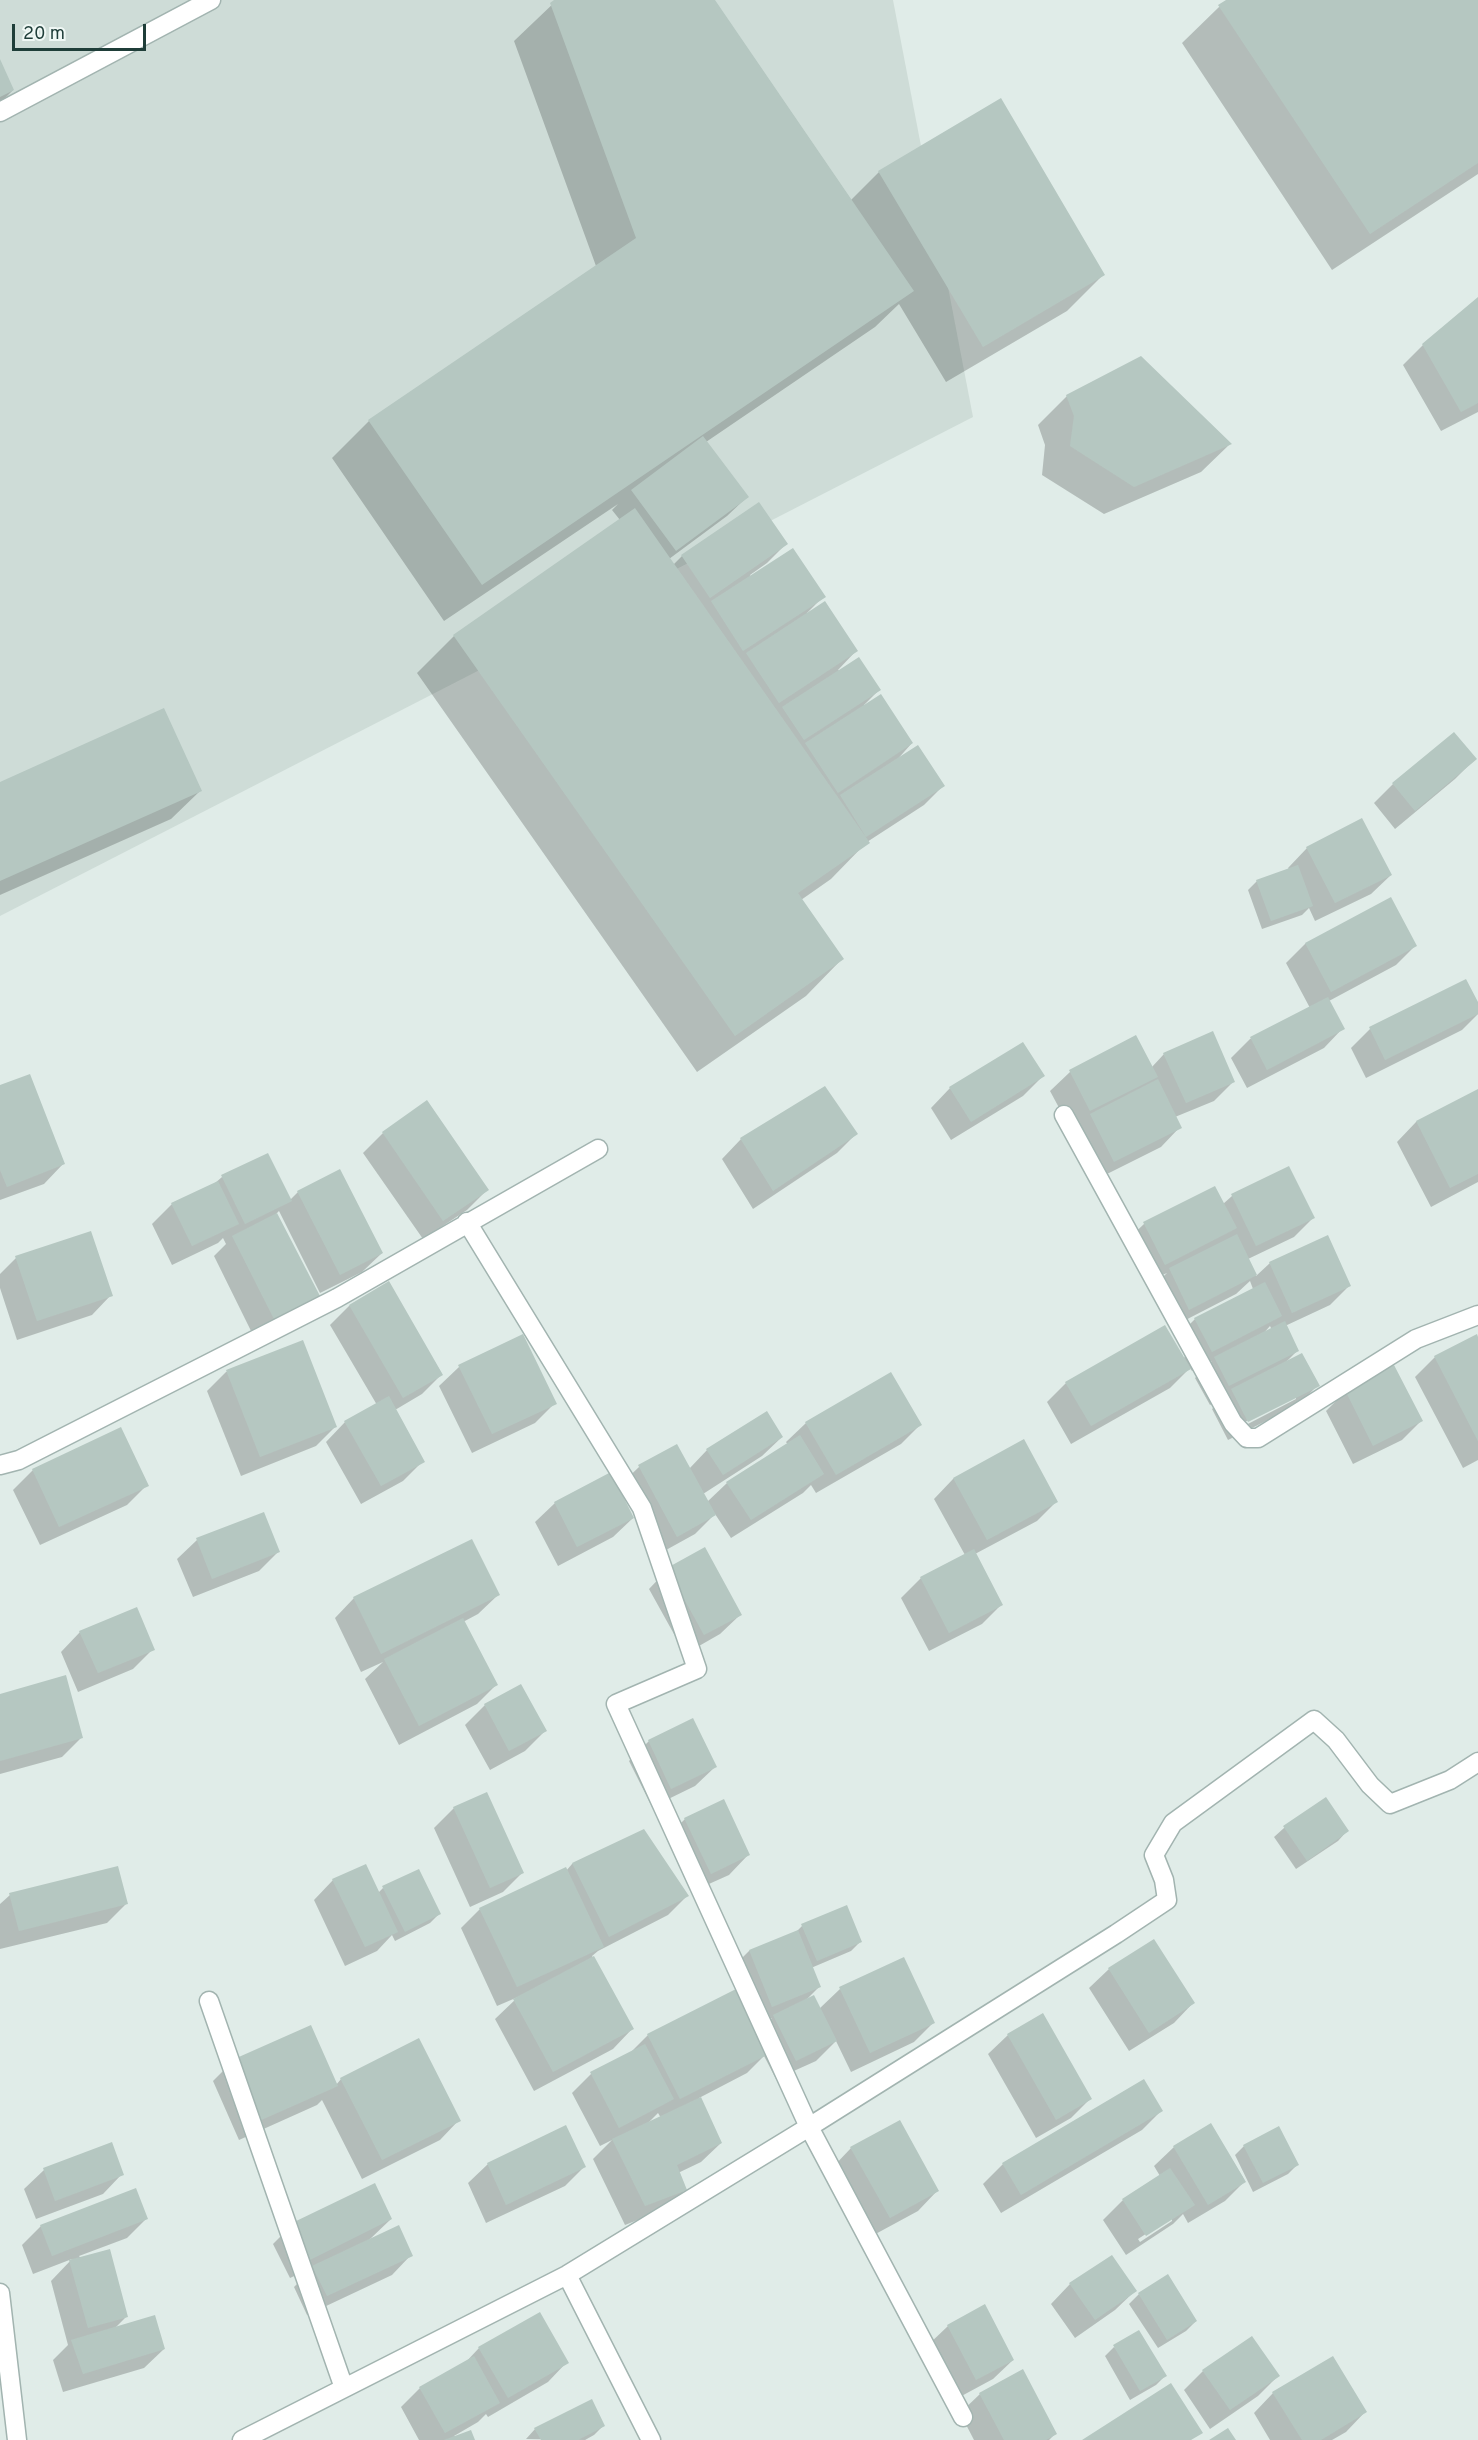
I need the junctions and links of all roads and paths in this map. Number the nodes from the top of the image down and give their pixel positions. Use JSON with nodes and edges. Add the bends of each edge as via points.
{"nodes":[{"id":1,"x":211,"y":0,"type":"edge"},
{"id":2,"x":0,"y":112,"type":"edge"},
{"id":3,"x":1064,"y":1115,"type":"dead end"},
{"id":4,"x":598,"y":1149,"type":"dead end"},
{"id":5,"x":466,"y":1222,"type":"junction"},
{"id":6,"x":1478,"y":1315,"type":"edge"},
{"id":7,"x":0,"y":1465,"type":"edge"},
{"id":8,"x":1478,"y":1762,"type":"edge"},
{"id":9,"x":209,"y":2001,"type":"dead end"},
{"id":10,"x":809,"y":2127,"type":"junction"},
{"id":11,"x":567,"y":2275,"type":"junction"},
{"id":12,"x":0,"y":2293,"type":"edge"},
{"id":13,"x":344,"y":2388,"type":"junction"},
{"id":14,"x":963,"y":2417,"type":"dead end"},
{"id":15,"x":17,"y":2440,"type":"edge"},
{"id":16,"x":242,"y":2440,"type":"edge"},
{"id":17,"x":651,"y":2440,"type":"edge"}],
"edges":[{"from":1,"to":2,"type":"street"},
{"from":3,"to":6,"type":"street","via":[[1233,1423],[1247,1438],[1258,1438],[1416,1339]]},
{"from":4,"to":5,"type":"street"},
{"from":5,"to":7,"type":"street","via":[[337,1298],[19,1460]]},
{"from":5,"to":10,"type":"street","via":[[642,1508],[697,1669],[616,1704]]},
{"from":8,"to":10,"type":"street","via":[[1450,1780],[1390,1804],[1314,1720],[1173,1823],[1154,1855],[1167,1900]]},
{"from":9,"to":13,"type":"street"},
{"from":10,"to":11,"type":"street"},
{"from":10,"to":14,"type":"street"},
{"from":11,"to":13,"type":"street"},
{"from":11,"to":17,"type":"street"},
{"from":12,"to":15,"type":"street"},
{"from":13,"to":16,"type":"street"}]}
